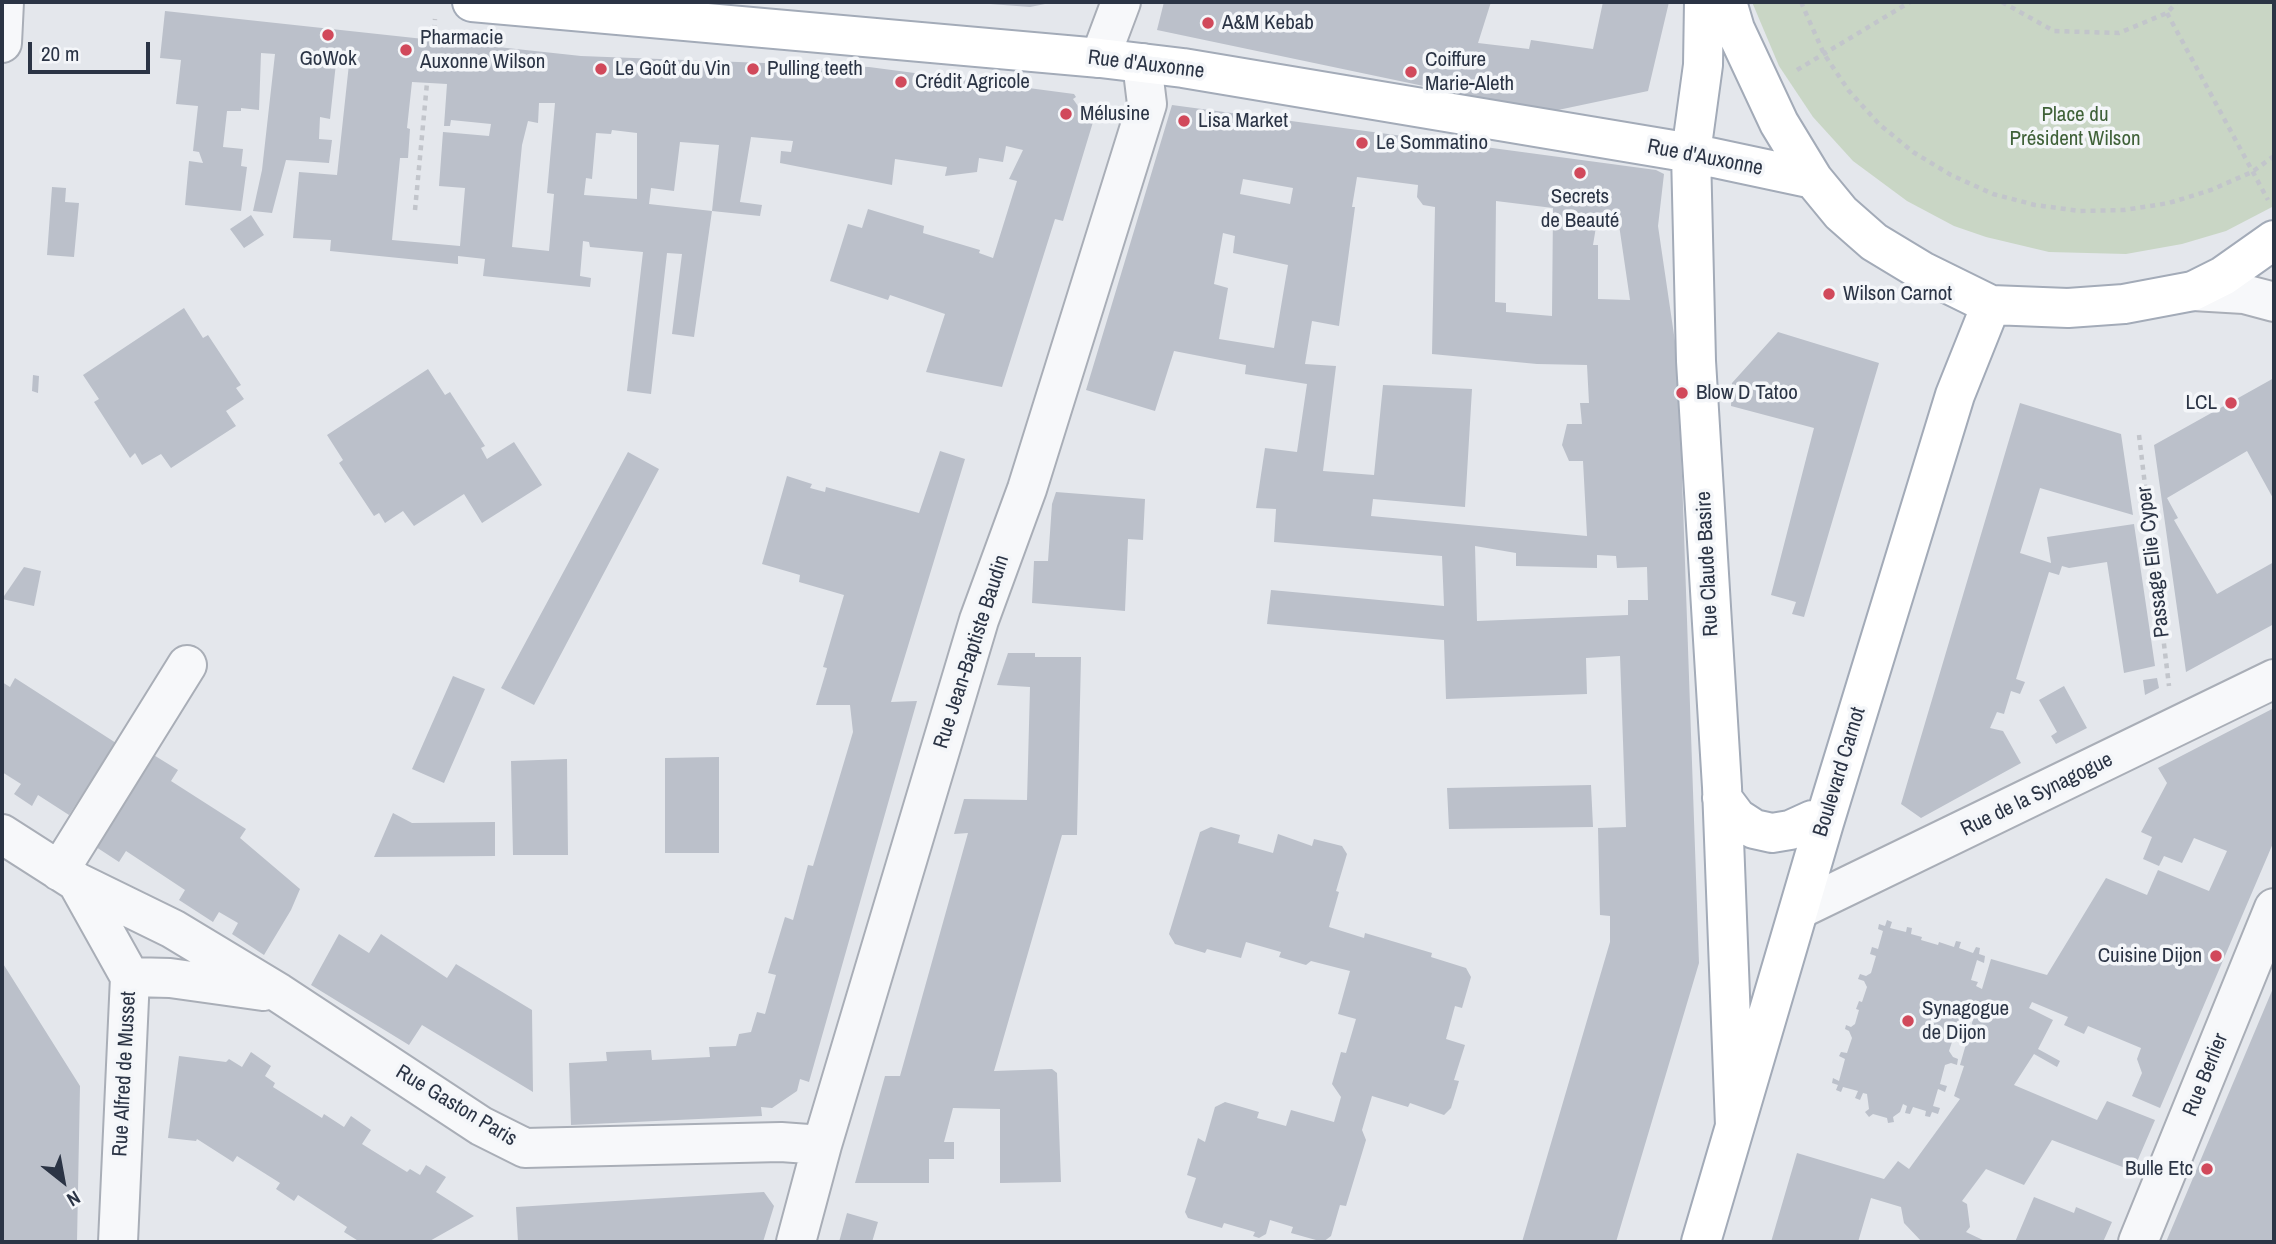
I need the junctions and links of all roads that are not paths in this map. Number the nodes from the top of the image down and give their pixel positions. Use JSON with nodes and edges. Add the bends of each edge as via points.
{"nodes":[{"id":1,"x":4,"y":2,"type":"edge"},
{"id":2,"x":472,"y":2,"type":"edge"},
{"id":3,"x":1121,"y":2,"type":"edge"},
{"id":4,"x":1704,"y":2,"type":"edge"},
{"id":5,"x":1727,"y":2,"type":"edge"},
{"id":6,"x":2,"y":43,"type":"edge"},
{"id":7,"x":1100,"y":58,"type":"junction"},
{"id":8,"x":1142,"y":63,"type":"junction"},
{"id":9,"x":1691,"y":153,"type":"junction"},
{"id":10,"x":1813,"y":179,"type":"junction"},
{"id":11,"x":2274,"y":240,"type":"edge"},
{"id":12,"x":2274,"y":264,"type":"edge"},
{"id":13,"x":2208,"y":283,"type":"junction"},
{"id":14,"x":2274,"y":302,"type":"edge"},
{"id":15,"x":1990,"y":305,"type":"junction"},
{"id":16,"x":187,"y":665,"type":"dead end"},
{"id":17,"x":2274,"y":679,"type":"edge"},
{"id":18,"x":1722,"y":798,"type":"junction"},
{"id":19,"x":1824,"y":823,"type":"junction"},
{"id":20,"x":5,"y":841,"type":"edge"},
{"id":21,"x":68,"y":876,"type":"junction"},
{"id":22,"x":2274,"y":908,"type":"edge"},
{"id":23,"x":1800,"y":909,"type":"junction"},
{"id":24,"x":130,"y":977,"type":"junction"},
{"id":25,"x":279,"y":993,"type":"junction"},
{"id":26,"x":1735,"y":1126,"type":"junction"},
{"id":27,"x":822,"y":1145,"type":"junction"},
{"id":28,"x":118,"y":1242,"type":"edge"},
{"id":29,"x":796,"y":1242,"type":"edge"},
{"id":30,"x":1701,"y":1242,"type":"edge"},
{"id":31,"x":2138,"y":1242,"type":"edge"}],
"edges":[{"from":1,"to":6,"type":"street"},
{"from":2,"to":7,"type":"main road","name":"Rue d'Auxonne"},
{"from":3,"to":7,"type":"street"},
{"from":4,"to":9,"type":"main road","name":"Rue Claude Basire","via":[[1703,65]]},
{"from":5,"to":10,"type":"main road","via":[[1779,123]]},
{"from":7,"to":8,"type":"main road","name":"Rue d'Auxonne"},
{"from":8,"to":9,"type":"main road","name":"Rue d'Auxonne"},
{"from":8,"to":27,"type":"street","name":"Rue Jean-Baptiste Baudin","via":[[1147,104],[1027,489],[979,620]]},
{"from":9,"to":10,"type":"main road","name":"Rue d'Auxonne"},
{"from":9,"to":18,"type":"main road","name":"Rue Claude Basire","via":[[1696,361]]},
{"from":10,"to":15,"type":"main road","via":[[1841,213],[1874,242]]},
{"from":11,"to":13,"type":"main road"},
{"from":12,"to":13,"type":"main road"},
{"from":13,"to":14,"type":"street"},
{"from":13,"to":15,"type":"main road","via":[[2124,304],[2068,308]]},
{"from":15,"to":19,"type":"main road","name":"Boulevard Carnot","via":[[1955,395]]},
{"from":16,"to":21,"type":"street"},
{"from":17,"to":23,"type":"street","name":"Rue de la Synagogue"},
{"from":18,"to":19,"type":"main road","via":[[1737,818],[1754,829],[1772,833],[1812,820]]},
{"from":18,"to":26,"type":"main road","name":"Rue Claude Basire"},
{"from":19,"to":23,"type":"main road","name":"Boulevard Carnot"},
{"from":20,"to":21,"type":"street","name":"Rue Alfred de Musset"},
{"from":21,"to":24,"type":"street","name":"Rue Alfred de Musset"},
{"from":21,"to":25,"type":"street","name":"Rue Gaston Paris","via":[[173,929]]},
{"from":22,"to":31,"type":"street","name":"Rue Berlier"},
{"from":23,"to":26,"type":"main road","name":"Boulevard Carnot"},
{"from":24,"to":25,"type":"street","name":"Rue Gaston Paris"},
{"from":24,"to":28,"type":"street","name":"Rue Alfred de Musset"},
{"from":25,"to":27,"type":"street","name":"Rue Gaston Paris","via":[[481,1126],[525,1148]]},
{"from":26,"to":30,"type":"main road","name":"Boulevard Carnot"},
{"from":27,"to":29,"type":"street","name":"Rue Jean-Baptiste Baudin"}]}
